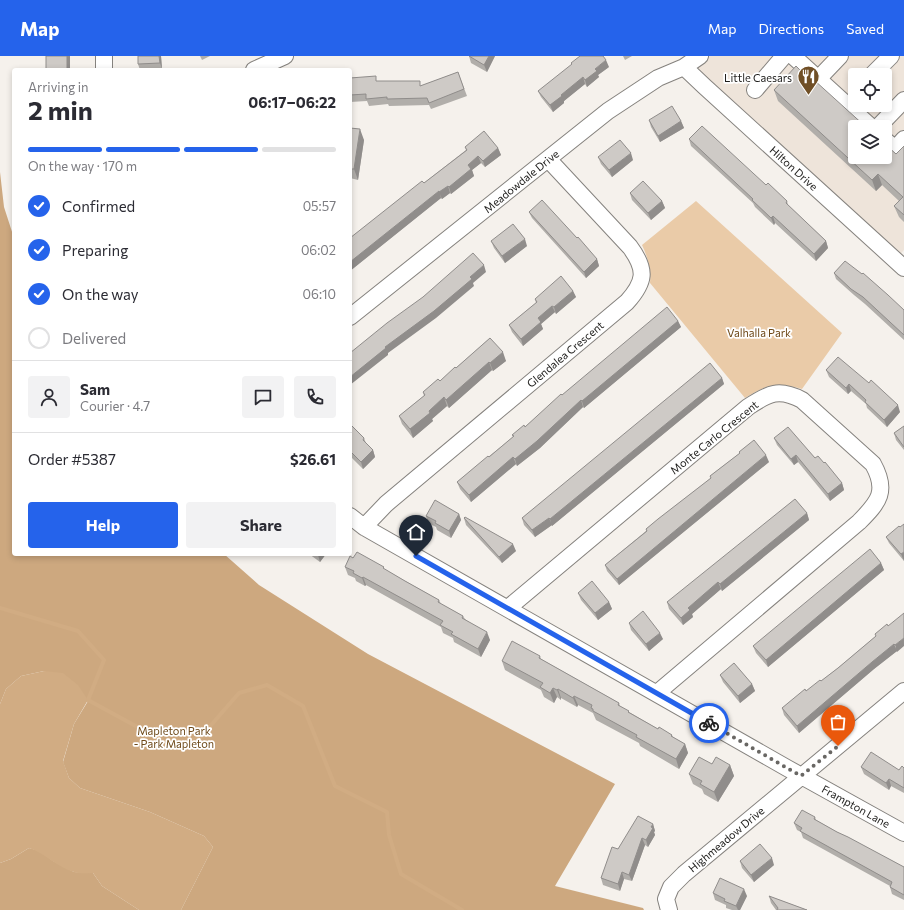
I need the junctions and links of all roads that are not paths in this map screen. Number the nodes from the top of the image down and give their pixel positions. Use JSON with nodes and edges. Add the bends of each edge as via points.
{"nodes":[{"id":1,"x":104,"y":56,"type":"edge"},
{"id":2,"x":285,"y":56,"type":"edge"},
{"id":3,"x":700,"y":56,"type":"edge"},
{"id":4,"x":784,"y":56,"type":"edge"},
{"id":5,"x":793,"y":56,"type":"edge"},
{"id":6,"x":840,"y":56,"type":"edge"},
{"id":7,"x":891,"y":56,"type":"edge"},
{"id":8,"x":898,"y":56,"type":"edge"},
{"id":9,"x":904,"y":61,"type":"edge"},
{"id":10,"x":684,"y":66,"type":"junction"},
{"id":11,"x":104,"y":68,"type":"edge"},
{"id":12,"x":259,"y":68,"type":"edge"},
{"id":13,"x":879,"y":68,"type":"edge"},
{"id":14,"x":819,"y":78,"type":"junction"},
{"id":15,"x":755,"y":90,"type":"dead end"},
{"id":16,"x":848,"y":96,"type":"edge"},
{"id":17,"x":904,"y":100,"type":"edge"},
{"id":18,"x":885,"y":120,"type":"edge"},
{"id":19,"x":904,"y":139,"type":"edge"},
{"id":20,"x":892,"y":146,"type":"edge"},
{"id":21,"x":548,"y":159,"type":"junction"},
{"id":22,"x":904,"y":268,"type":"edge"},
{"id":23,"x":352,"y":315,"type":"edge"},
{"id":24,"x":352,"y":518,"type":"edge"},
{"id":25,"x":364,"y":527,"type":"junction"},
{"id":26,"x":508,"y":608,"type":"junction"},
{"id":27,"x":904,"y":691,"type":"edge"},
{"id":28,"x":657,"y":694,"type":"junction"},
{"id":29,"x":801,"y":776,"type":"junction"},
{"id":30,"x":904,"y":833,"type":"edge"},
{"id":31,"x":669,"y":910,"type":"edge"}],
"edges":[{"from":1,"to":11,"type":"street"},
{"from":2,"to":12,"type":"street"},
{"from":3,"to":10,"type":"street","name":"Meadowdale Drive"},
{"from":4,"to":15,"type":"street"},
{"from":5,"to":14,"type":"street"},
{"from":6,"to":14,"type":"street"},
{"from":7,"to":13,"type":"street"},
{"from":8,"to":9,"type":"street"},
{"from":10,"to":21,"type":"street","name":"Meadowdale Drive","via":[[658,78],[608,111]]},
{"from":10,"to":22,"type":"street","name":"Hilton Drive"},
{"from":14,"to":16,"type":"street"},
{"from":17,"to":18,"type":"street"},
{"from":19,"to":20,"type":"street","via":[[895,149]]},
{"from":21,"to":23,"type":"street","name":"Meadowdale Drive"},
{"from":21,"to":25,"type":"street","name":"Glendalea Crescent","via":[[637,256],[641,265],[641,282],[627,302],[386,504]]},
{"from":24,"to":25,"type":"street","name":"Frampton Lane"},
{"from":25,"to":26,"type":"street","name":"Frampton Lane"},
{"from":26,"to":28,"type":"street","name":"Frampton Lane"},
{"from":26,"to":28,"type":"street","name":"Monte Carlo Crescent","via":[[748,407],[764,396],[778,392],[792,394],[873,464],[880,477],[880,492],[874,506],[853,527]]},
{"from":27,"to":29,"type":"street"},
{"from":28,"to":29,"type":"street","name":"Frampton Lane"},
{"from":29,"to":30,"type":"street","name":"Frampton Lane"},
{"from":29,"to":31,"type":"street","name":"Highmeadow Drive","via":[[684,874],[671,888],[666,899]]}]}
